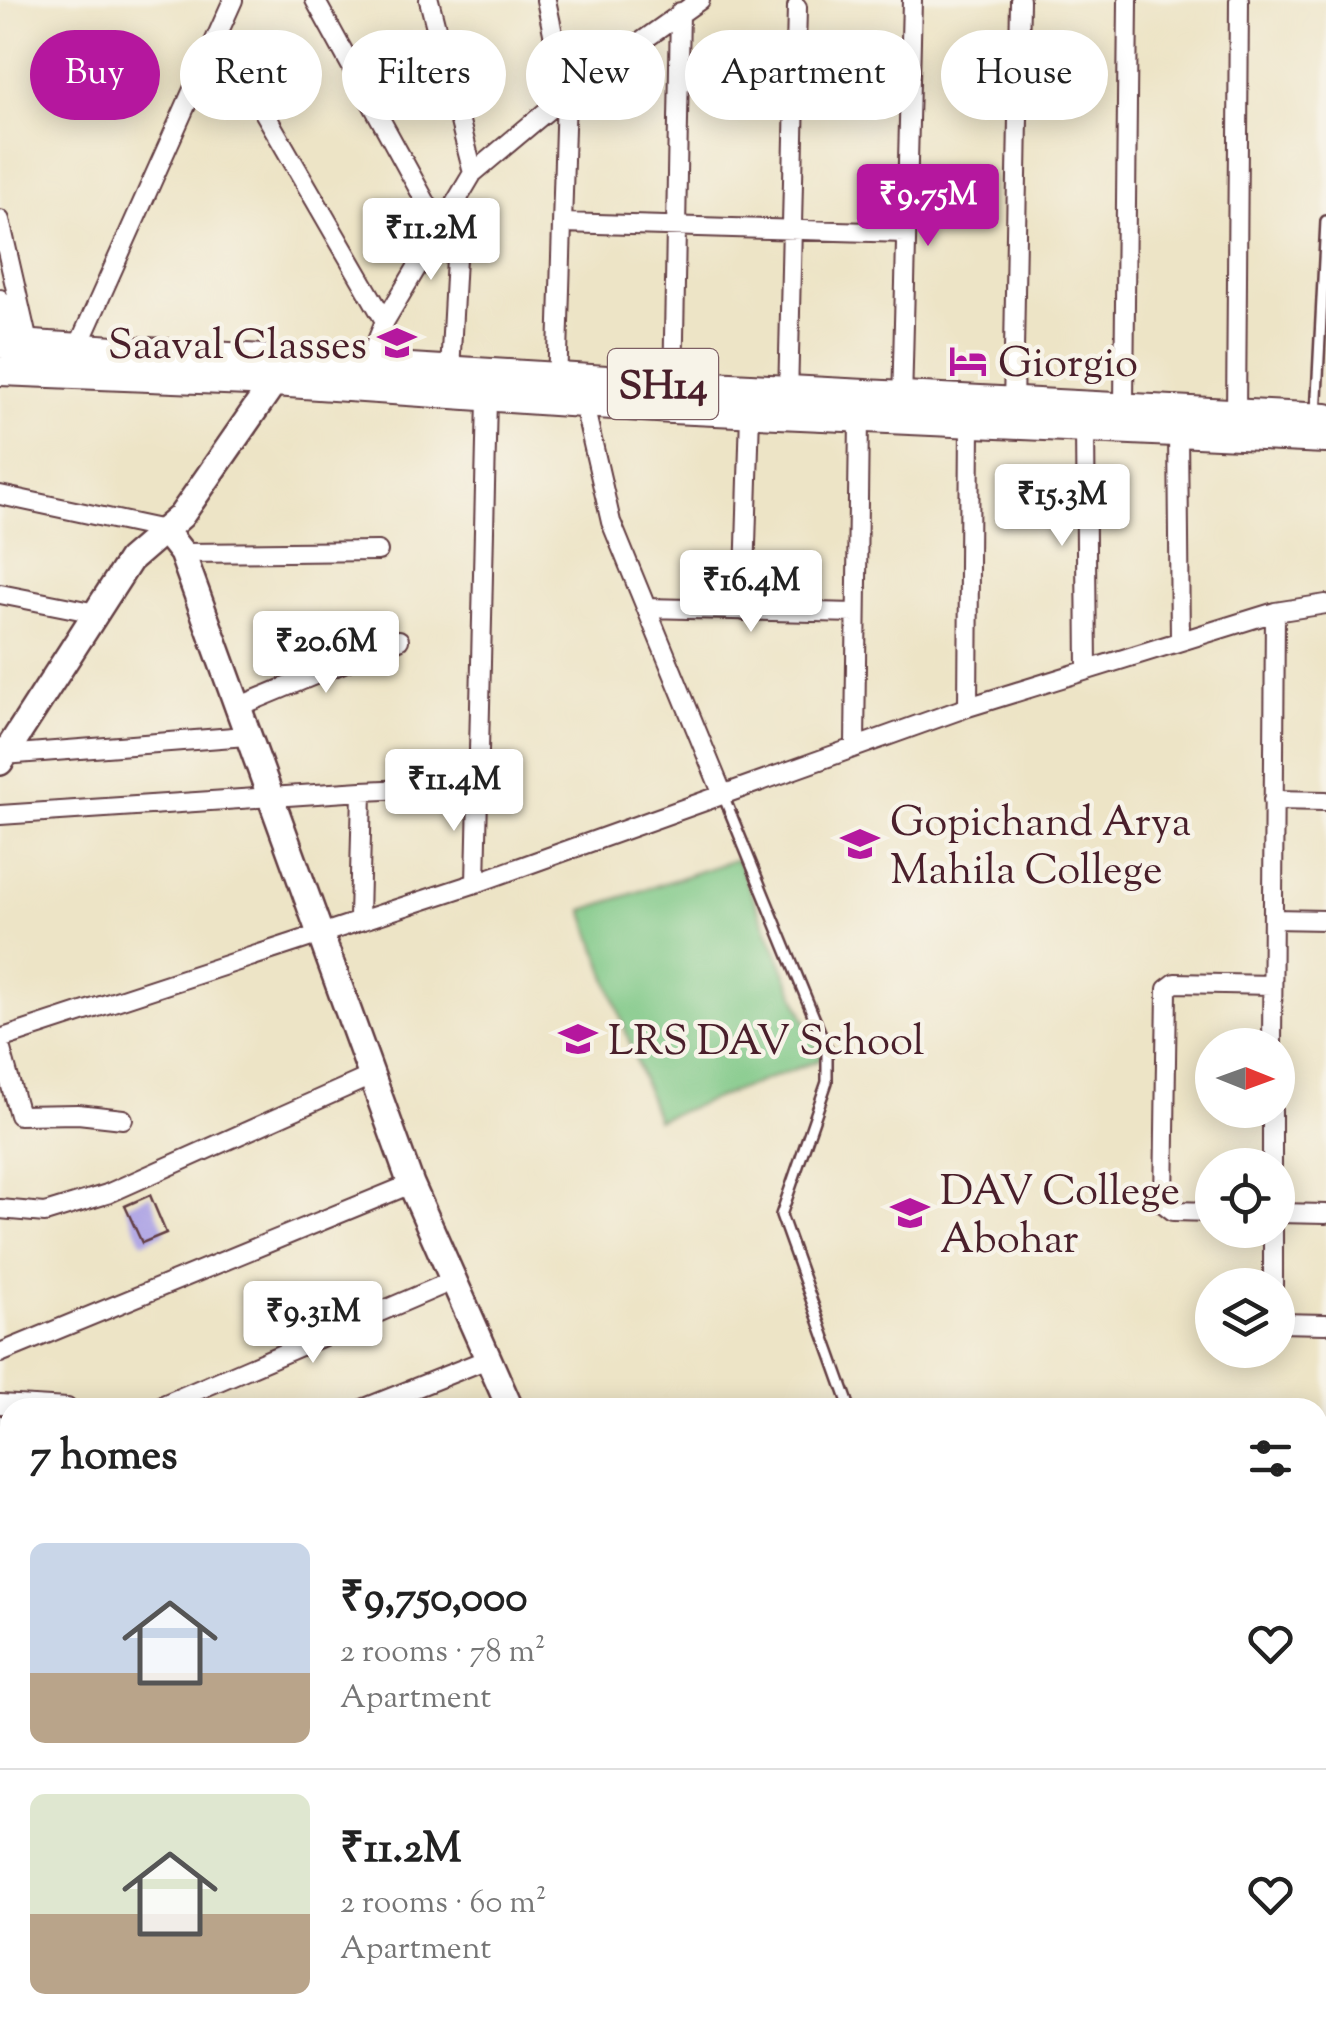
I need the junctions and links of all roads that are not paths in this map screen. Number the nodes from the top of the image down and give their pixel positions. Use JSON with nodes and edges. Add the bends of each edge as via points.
{"nodes":[{"id":1,"x":234,"y":0,"type":"edge"},
{"id":2,"x":314,"y":0,"type":"edge"},
{"id":3,"x":428,"y":0,"type":"edge"},
{"id":4,"x":546,"y":0,"type":"edge"},
{"id":5,"x":700,"y":0,"type":"edge"},
{"id":6,"x":912,"y":0,"type":"edge"},
{"id":7,"x":1020,"y":0,"type":"edge"},
{"id":8,"x":1128,"y":0,"type":"edge"},
{"id":9,"x":1239,"y":0,"type":"edge"},
{"id":10,"x":797,"y":7,"type":"dead end"},
{"id":11,"x":680,"y":12,"type":"junction"},
{"id":12,"x":222,"y":30,"type":"edge"},
{"id":13,"x":552,"y":30,"type":"edge"},
{"id":14,"x":655,"y":30,"type":"edge"},
{"id":15,"x":796,"y":30,"type":"edge"},
{"id":16,"x":680,"y":80,"type":"junction"},
{"id":17,"x":685,"y":80,"type":"edge"},
{"id":18,"x":182,"y":120,"type":"edge"},
{"id":19,"x":269,"y":120,"type":"edge"},
{"id":20,"x":536,"y":120,"type":"edge"},
{"id":21,"x":565,"y":120,"type":"edge"},
{"id":22,"x":793,"y":120,"type":"edge"},
{"id":23,"x":473,"y":172,"type":"junction"},
{"id":24,"x":459,"y":196,"type":"junction"},
{"id":25,"x":0,"y":220,"type":"edge"},
{"id":26,"x":1326,"y":221,"type":"edge"},
{"id":27,"x":563,"y":223,"type":"junction"},
{"id":28,"x":678,"y":225,"type":"junction"},
{"id":29,"x":440,"y":228,"type":"junction"},
{"id":30,"x":792,"y":228,"type":"junction"},
{"id":31,"x":905,"y":233,"type":"junction"},
{"id":32,"x":0,"y":299,"type":"edge"},
{"id":33,"x":385,"y":321,"type":"junction"},
{"id":34,"x":77,"y":349,"type":"junction"},
{"id":35,"x":15,"y":358,"type":"edge"},
{"id":36,"x":450,"y":371,"type":"junction"},
{"id":37,"x":362,"y":377,"type":"junction"},
{"id":38,"x":274,"y":382,"type":"junction"},
{"id":39,"x":557,"y":390,"type":"junction"},
{"id":40,"x":673,"y":397,"type":"junction"},
{"id":41,"x":487,"y":398,"type":"junction"},
{"id":42,"x":788,"y":402,"type":"junction"},
{"id":43,"x":1124,"y":404,"type":"junction"},
{"id":44,"x":584,"y":405,"type":"junction"},
{"id":45,"x":902,"y":407,"type":"junction"},
{"id":46,"x":750,"y":413,"type":"junction"},
{"id":47,"x":1013,"y":413,"type":"junction"},
{"id":48,"x":858,"y":418,"type":"junction"},
{"id":49,"x":1236,"y":422,"type":"junction"},
{"id":50,"x":970,"y":423,"type":"junction"},
{"id":51,"x":1085,"y":428,"type":"junction"},
{"id":52,"x":1321,"y":428,"type":"edge"},
{"id":53,"x":1178,"y":431,"type":"junction"},
{"id":54,"x":0,"y":495,"type":"edge"},
{"id":55,"x":164,"y":530,"type":"junction"},
{"id":56,"x":378,"y":551,"type":"dead end"},
{"id":57,"x":182,"y":553,"type":"junction"},
{"id":58,"x":0,"y":594,"type":"edge"},
{"id":59,"x":1326,"y":604,"type":"edge"},
{"id":60,"x":646,"y":608,"type":"junction"},
{"id":61,"x":744,"y":612,"type":"junction"},
{"id":62,"x":1275,"y":612,"type":"junction"},
{"id":63,"x":96,"y":613,"type":"junction"},
{"id":64,"x":856,"y":613,"type":"junction"},
{"id":65,"x":399,"y":640,"type":"dead end"},
{"id":66,"x":1180,"y":641,"type":"junction"},
{"id":67,"x":1086,"y":670,"type":"junction"},
{"id":68,"x":968,"y":707,"type":"junction"},
{"id":69,"x":235,"y":708,"type":"junction"},
{"id":70,"x":246,"y":736,"type":"junction"},
{"id":71,"x":855,"y":744,"type":"junction"},
{"id":72,"x":2,"y":758,"type":"edge"},
{"id":73,"x":479,"y":786,"type":"junction"},
{"id":74,"x":362,"y":791,"type":"junction"},
{"id":75,"x":723,"y":795,"type":"junction"},
{"id":76,"x":266,"y":796,"type":"junction"},
{"id":77,"x":1273,"y":800,"type":"junction"},
{"id":78,"x":1326,"y":801,"type":"edge"},
{"id":79,"x":0,"y":814,"type":"edge"},
{"id":80,"x":476,"y":884,"type":"junction"},
{"id":81,"x":359,"y":918,"type":"junction"},
{"id":82,"x":1273,"y":919,"type":"junction"},
{"id":83,"x":1326,"y":920,"type":"edge"},
{"id":84,"x":319,"y":932,"type":"junction"},
{"id":85,"x":1272,"y":985,"type":"junction"},
{"id":86,"x":1272,"y":1028,"type":"edge"},
{"id":87,"x":0,"y":1042,"type":"edge"},
{"id":88,"x":371,"y":1076,"type":"junction"},
{"id":89,"x":123,"y":1119,"type":"dead end"},
{"id":90,"x":411,"y":1184,"type":"junction"},
{"id":91,"x":0,"y":1209,"type":"edge"},
{"id":92,"x":1195,"y":1212,"type":"edge"},
{"id":93,"x":1295,"y":1213,"type":"edge"},
{"id":94,"x":1326,"y":1214,"type":"edge"},
{"id":95,"x":452,"y":1281,"type":"junction"},
{"id":96,"x":1295,"y":1324,"type":"edge"},
{"id":97,"x":1326,"y":1324,"type":"edge"},
{"id":98,"x":0,"y":1352,"type":"edge"},
{"id":99,"x":485,"y":1360,"type":"junction"},
{"id":100,"x":179,"y":1398,"type":"edge"},
{"id":101,"x":391,"y":1398,"type":"edge"},
{"id":102,"x":505,"y":1398,"type":"edge"},
{"id":103,"x":846,"y":1398,"type":"edge"}],
"edges":[{"from":1,"to":12,"type":"street"},
{"from":2,"to":29,"type":"street"},
{"from":3,"to":23,"type":"street"},
{"from":4,"to":13,"type":"street"},
{"from":5,"to":11,"type":"street"},
{"from":6,"to":31,"type":"street"},
{"from":7,"to":47,"type":"street"},
{"from":8,"to":43,"type":"street"},
{"from":9,"to":49,"type":"street"},
{"from":10,"to":15,"type":"street"},
{"from":11,"to":14,"type":"street"},
{"from":11,"to":16,"type":"street"},
{"from":16,"to":17,"type":"street"},
{"from":16,"to":28,"type":"street"},
{"from":18,"to":34,"type":"street"},
{"from":19,"to":33,"type":"street"},
{"from":20,"to":23,"type":"street"},
{"from":21,"to":27,"type":"street"},
{"from":22,"to":30,"type":"street"},
{"from":23,"to":24,"type":"street"},
{"from":24,"to":29,"type":"street"},
{"from":24,"to":36,"type":"street"},
{"from":25,"to":35,"type":"street"},
{"from":26,"to":52,"type":"lane"},
{"from":27,"to":28,"type":"street"},
{"from":27,"to":39,"type":"street"},
{"from":28,"to":30,"type":"street"},
{"from":28,"to":40,"type":"street"},
{"from":29,"to":33,"type":"street"},
{"from":30,"to":31,"type":"street"},
{"from":30,"to":42,"type":"street"},
{"from":31,"to":45,"type":"street"},
{"from":32,"to":35,"type":"street"},
{"from":33,"to":37,"type":"street"},
{"from":34,"to":35,"type":"main road","number":"SH14"},
{"from":34,"to":37,"type":"main road","number":"SH14"},
{"from":35,"to":38,"type":"main road","number":"SH14"},
{"from":36,"to":37,"type":"main road","number":"SH14"},
{"from":36,"to":39,"type":"main road","number":"SH14"},
{"from":37,"to":38,"type":"main road","number":"SH14"},
{"from":37,"to":41,"type":"main road","number":"SH14"},
{"from":38,"to":55,"type":"street","via":[[181,516]]},
{"from":39,"to":40,"type":"main road","number":"SH14"},
{"from":39,"to":41,"type":"main road","number":"SH14"},
{"from":39,"to":44,"type":"main road","number":"SH14"},
{"from":40,"to":42,"type":"main road","number":"SH14"},
{"from":40,"to":44,"type":"main road","number":"SH14"},
{"from":40,"to":46,"type":"main road","number":"SH14"},
{"from":41,"to":73,"type":"street"},
{"from":42,"to":45,"type":"main road","number":"SH14"},
{"from":42,"to":46,"type":"main road","number":"SH14"},
{"from":42,"to":48,"type":"main road","number":"SH14"},
{"from":43,"to":47,"type":"main road","number":"SH14"},
{"from":43,"to":49,"type":"main road","number":"SH14"},
{"from":44,"to":60,"type":"street","via":[[600,485]]},
{"from":45,"to":47,"type":"main road","number":"SH14"},
{"from":45,"to":48,"type":"main road","number":"SH14"},
{"from":45,"to":50,"type":"main road","number":"SH14"},
{"from":46,"to":61,"type":"street"},
{"from":47,"to":50,"type":"main road","number":"SH14"},
{"from":47,"to":51,"type":"main road","number":"SH14"},
{"from":48,"to":64,"type":"street"},
{"from":49,"to":52,"type":"main road","number":"SH14"},
{"from":49,"to":53,"type":"main road","number":"SH14"},
{"from":50,"to":68,"type":"street"},
{"from":51,"to":53,"type":"main road","number":"SH14"},
{"from":51,"to":67,"type":"street"},
{"from":53,"to":66,"type":"street"},
{"from":54,"to":55,"type":"street"},
{"from":55,"to":57,"type":"street"},
{"from":55,"to":63,"type":"street","via":[[130,560]]},
{"from":56,"to":57,"type":"street"},
{"from":57,"to":69,"type":"street"},
{"from":58,"to":63,"type":"street"},
{"from":59,"to":62,"type":"street"},
{"from":60,"to":61,"type":"street"},
{"from":60,"to":75,"type":"street"},
{"from":61,"to":64,"type":"street"},
{"from":62,"to":66,"type":"street"},
{"from":62,"to":77,"type":"street"},
{"from":63,"to":72,"type":"street"},
{"from":64,"to":71,"type":"street"},
{"from":65,"to":69,"type":"street"},
{"from":66,"to":67,"type":"street"},
{"from":67,"to":68,"type":"street"},
{"from":68,"to":71,"type":"street"},
{"from":69,"to":70,"type":"street"},
{"from":70,"to":72,"type":"street"},
{"from":70,"to":76,"type":"street"},
{"from":71,"to":75,"type":"street"},
{"from":73,"to":74,"type":"street"},
{"from":73,"to":80,"type":"street"},
{"from":74,"to":76,"type":"street"},
{"from":74,"to":81,"type":"street"},
{"from":75,"to":80,"type":"street"},
{"from":75,"to":103,"type":"lane","via":[[827,1049],[828,1082],[781,1215]]},
{"from":76,"to":79,"type":"street"},
{"from":76,"to":84,"type":"street"},
{"from":77,"to":78,"type":"street"},
{"from":77,"to":82,"type":"street"},
{"from":80,"to":81,"type":"street"},
{"from":81,"to":84,"type":"street"},
{"from":82,"to":83,"type":"street"},
{"from":82,"to":85,"type":"street"},
{"from":84,"to":87,"type":"street"},
{"from":84,"to":88,"type":"street"},
{"from":85,"to":86,"type":"street"},
{"from":85,"to":92,"type":"street","via":[[1175,983],[1166,989],[1164,1204]]},
{"from":87,"to":89,"type":"street","via":[[19,1115]]},
{"from":88,"to":90,"type":"street"},
{"from":88,"to":91,"type":"street","via":[[107,1194],[45,1213]]},
{"from":90,"to":95,"type":"street"},
{"from":90,"to":98,"type":"street"},
{"from":93,"to":94,"type":"street"},
{"from":95,"to":99,"type":"street"},
{"from":95,"to":100,"type":"street"},
{"from":96,"to":97,"type":"street"},
{"from":99,"to":101,"type":"street"},
{"from":99,"to":102,"type":"street"}]}
